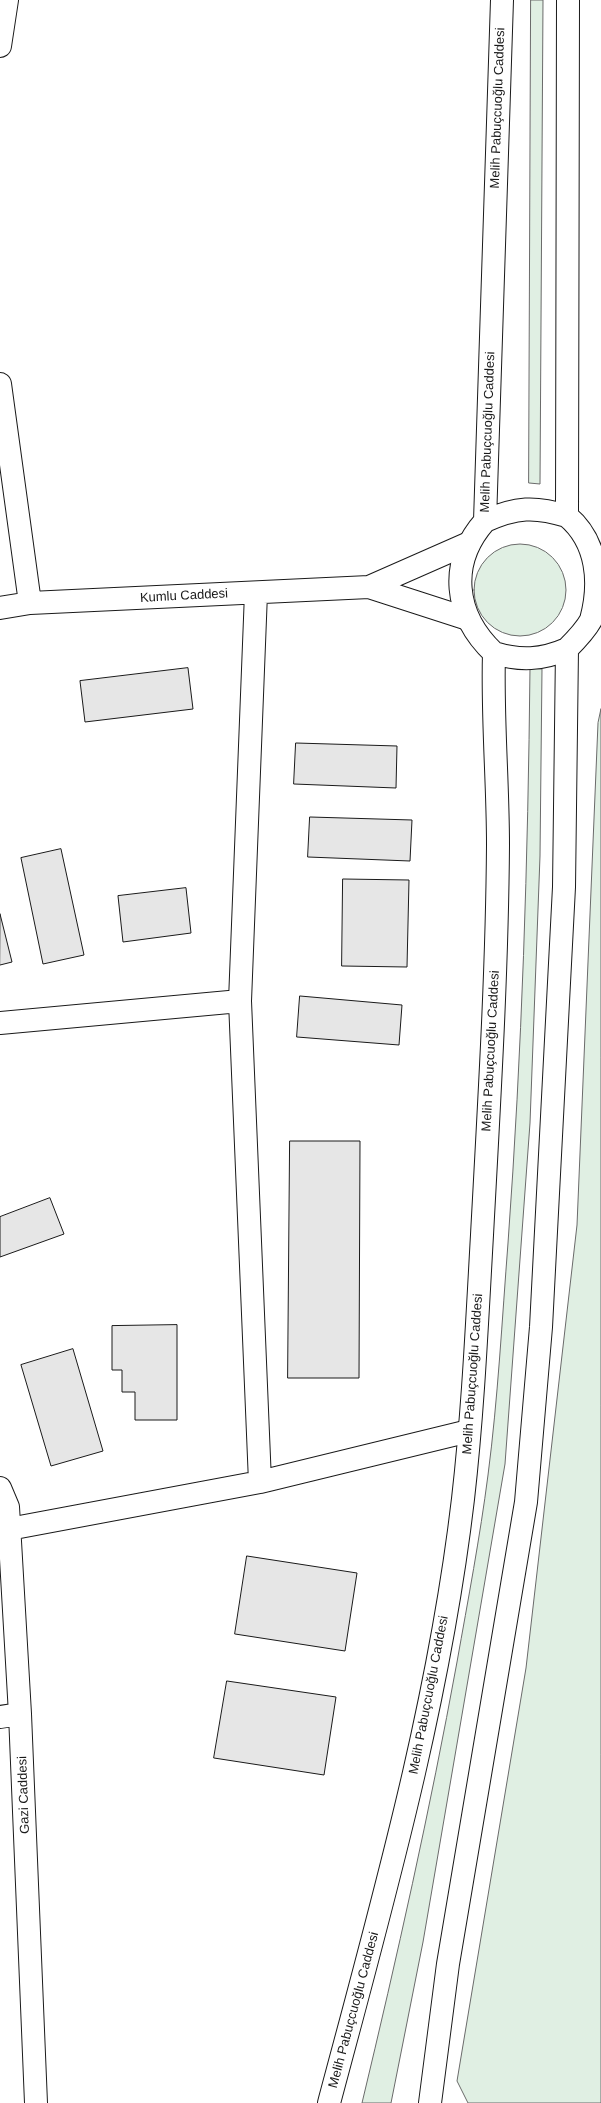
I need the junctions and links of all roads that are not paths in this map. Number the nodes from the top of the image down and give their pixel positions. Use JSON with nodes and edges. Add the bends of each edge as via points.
{"nodes":[{"id":1,"x":7,"y":0,"type":"edge"},
{"id":2,"x":502,"y":0,"type":"edge"},
{"id":3,"x":568,"y":0,"type":"edge"},
{"id":4,"x":0,"y":46,"type":"edge"},
{"id":5,"x":0,"y":384,"type":"edge"},
{"id":6,"x":567,"y":516,"type":"junction"},
{"id":7,"x":485,"y":521,"type":"junction"},
{"id":8,"x":469,"y":543,"type":"junction"},
{"id":9,"x":598,"y":554,"type":"edge"},
{"id":10,"x":369,"y":587,"type":"junction"},
{"id":11,"x":256,"y":593,"type":"junction"},
{"id":12,"x":30,"y":602,"type":"junction"},
{"id":13,"x":0,"y":608,"type":"edge"},
{"id":14,"x":596,"y":618,"type":"edge"},
{"id":15,"x":468,"y":619,"type":"junction"},
{"id":16,"x":568,"y":649,"type":"junction"},
{"id":17,"x":494,"y":654,"type":"junction"},
{"id":18,"x":240,"y":1001,"type":"junction"},
{"id":19,"x":0,"y":1023,"type":"edge"},
{"id":20,"x":469,"y":1431,"type":"junction"},
{"id":21,"x":260,"y":1482,"type":"junction"},
{"id":22,"x":0,"y":1488,"type":"edge"},
{"id":23,"x":9,"y":1529,"type":"junction"},
{"id":24,"x":10,"y":1715,"type":"edge"},
{"id":25,"x":36,"y":2103,"type":"edge"},
{"id":26,"x":329,"y":2103,"type":"edge"},
{"id":27,"x":430,"y":2103,"type":"edge"}],
"edges":[{"from":1,"to":4,"type":"main road"},
{"from":2,"to":7,"type":"main road","name":"Melih Pabuçcuoğlu Caddesi"},
{"from":3,"to":6,"type":"main road"},
{"from":5,"to":12,"type":"main road"},
{"from":6,"to":7,"type":"main road","via":[[533,508],[504,512]]},
{"from":6,"to":9,"type":"main road","via":[[579,526]]},
{"from":7,"to":8,"type":"main road","name":"Melih Pabuçcuoğlu Caddesi"},
{"from":8,"to":10,"type":"main road"},
{"from":8,"to":15,"type":"main road","name":"Melih Pabuçcuoğlu Caddesi","via":[[463,560],[460,585]]},
{"from":9,"to":14,"type":"main road"},
{"from":10,"to":11,"type":"main road","name":"Kumlu Caddesi"},
{"from":10,"to":15,"type":"main road"},
{"from":11,"to":12,"type":"main road","name":"Kumlu Caddesi"},
{"from":11,"to":18,"type":"main road"},
{"from":12,"to":13,"type":"main road","name":"Kumlu Caddesi"},
{"from":14,"to":16,"type":"main road"},
{"from":15,"to":17,"type":"main road","name":"Melih Pabuçcuoğlu Caddesi","via":[[482,643]]},
{"from":16,"to":17,"type":"main road","via":[[540,658],[523,659]]},
{"from":16,"to":27,"type":"main road","via":[[564,887],[541,1327],[526,1502],[458,1903]]},
{"from":17,"to":20,"type":"main road","name":"Melih Pabuçcuoğlu Caddesi","via":[[498,841],[494,1019]]},
{"from":18,"to":19,"type":"main road"},
{"from":18,"to":21,"type":"main road"},
{"from":20,"to":21,"type":"main road"},
{"from":20,"to":26,"type":"main road","name":"Melih Pabuçcuoğlu Caddesi","via":[[463,1500],[445,1620],[412,1781]]},
{"from":21,"to":23,"type":"main road"},
{"from":22,"to":23,"type":"main road","name":"Gazi Caddesi","via":[[8,1507]]},
{"from":23,"to":24,"type":"main road","name":"Gazi Caddesi"},
{"from":24,"to":25,"type":"main road","name":"Gazi Caddesi"}]}
